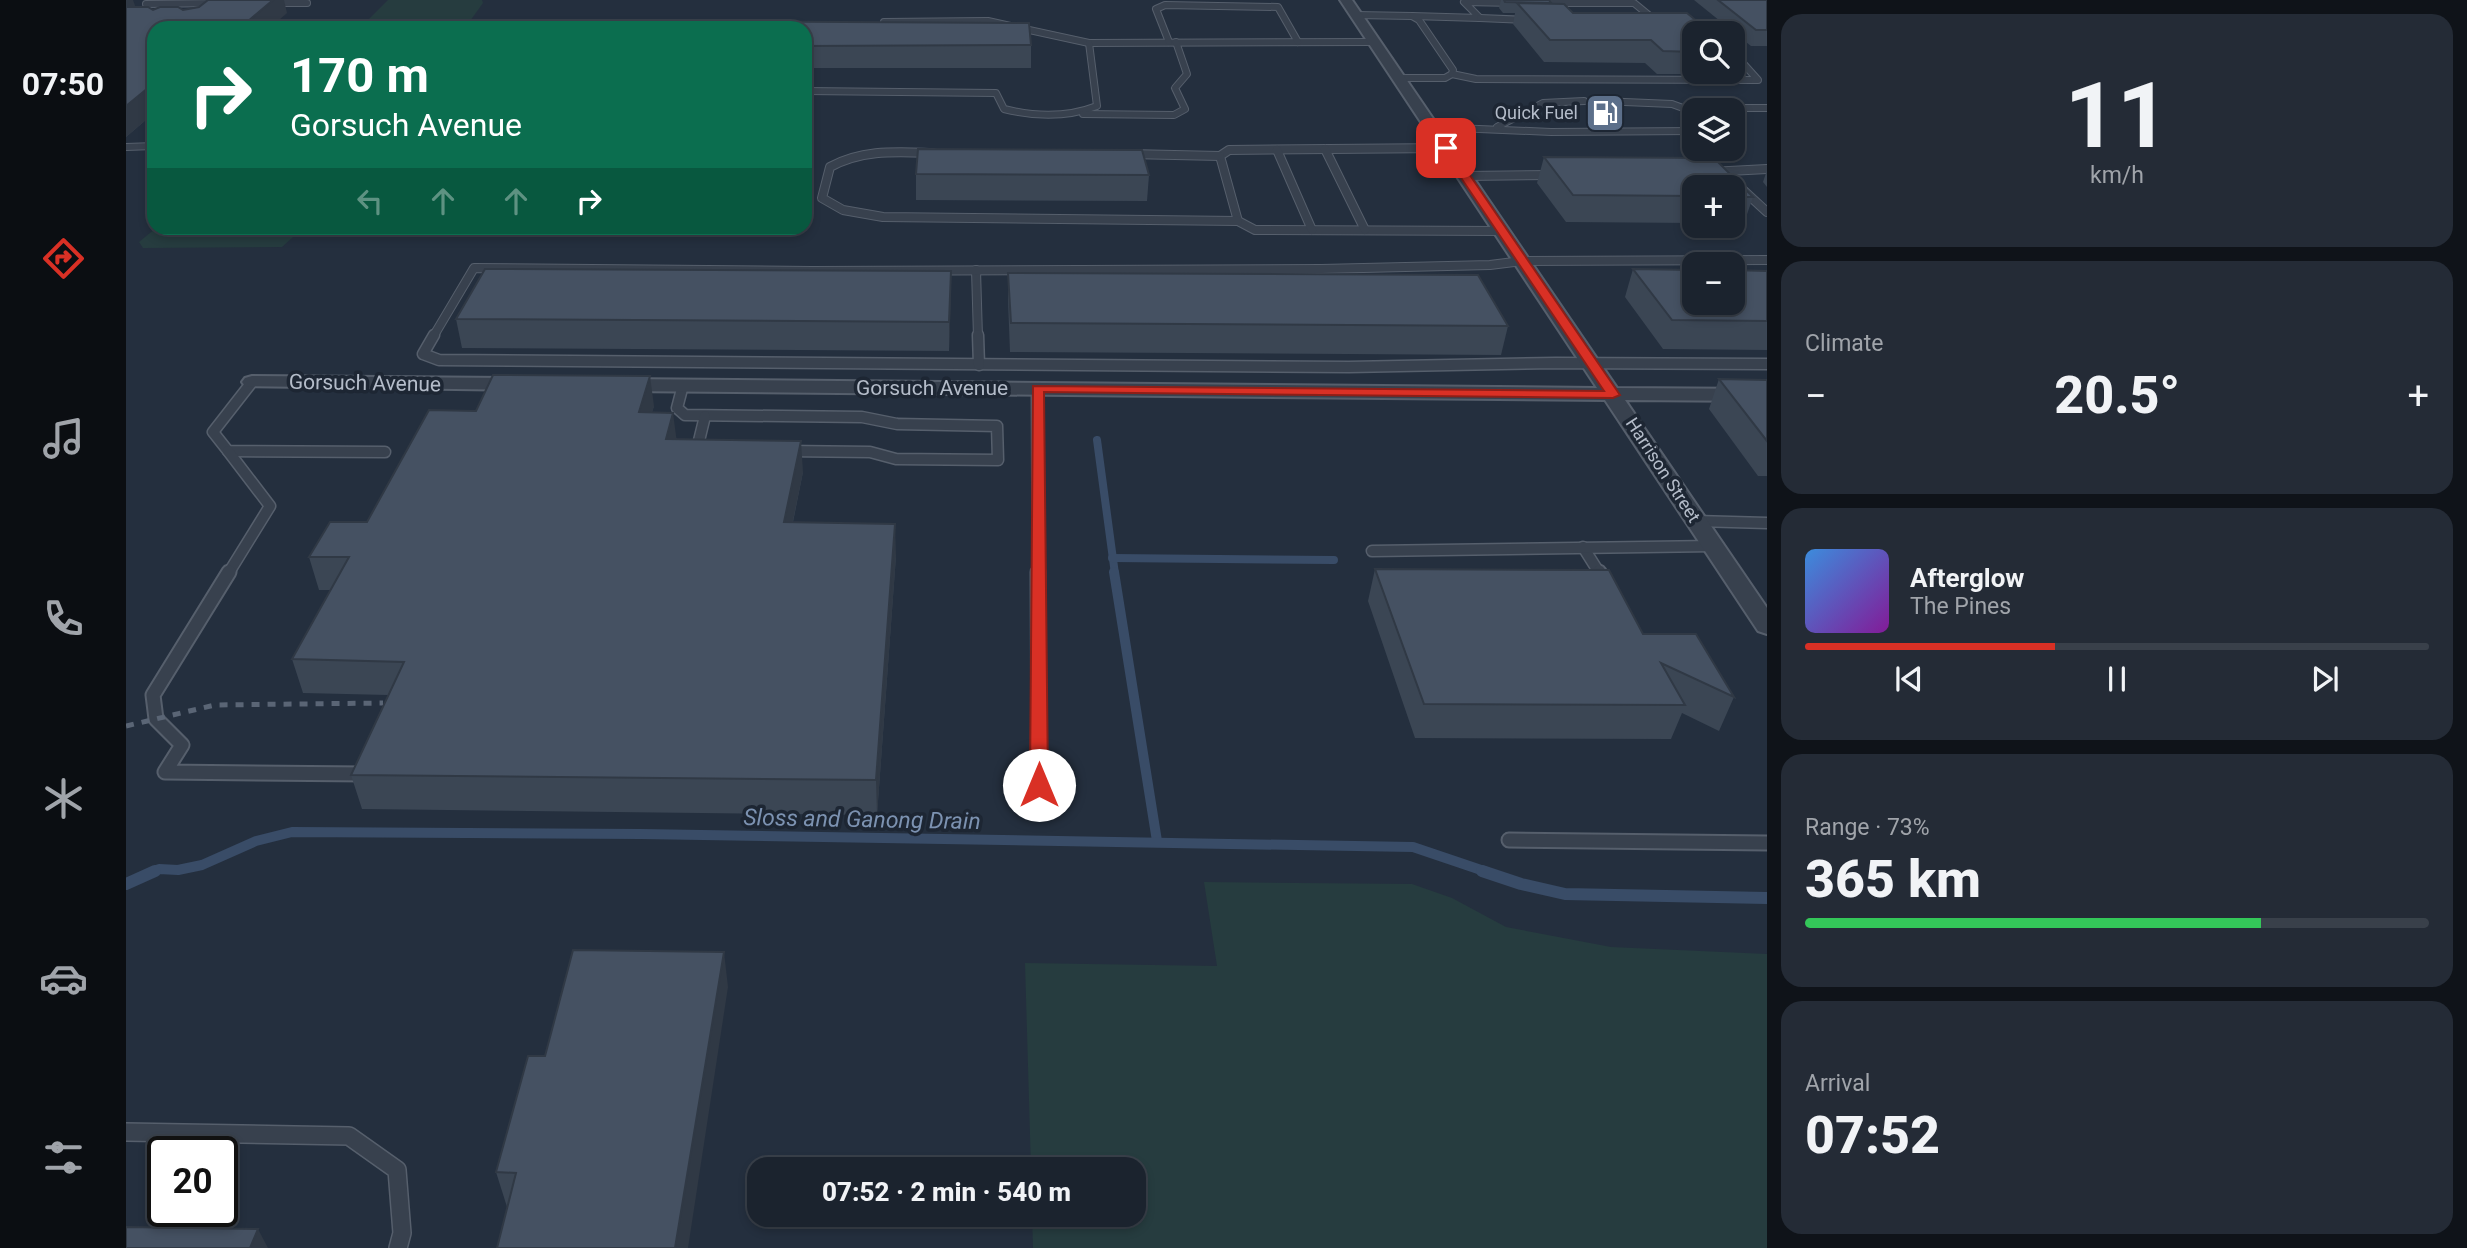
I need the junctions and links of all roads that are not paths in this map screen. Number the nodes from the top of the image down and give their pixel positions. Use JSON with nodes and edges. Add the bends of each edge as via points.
{"nodes":[{"id":1,"x":1346,"y":0,"type":"edge"},
{"id":2,"x":192,"y":3,"type":"junction"},
{"id":3,"x":218,"y":3,"type":"junction"},
{"id":4,"x":230,"y":3,"type":"edge"},
{"id":5,"x":256,"y":3,"type":"edge"},
{"id":6,"x":307,"y":3,"type":"dead end"},
{"id":7,"x":146,"y":4,"type":"edge"},
{"id":8,"x":181,"y":11,"type":"edge"},
{"id":9,"x":208,"y":11,"type":"edge"},
{"id":10,"x":1356,"y":15,"type":"junction"},
{"id":11,"x":1412,"y":16,"type":"junction"},
{"id":12,"x":1480,"y":18,"type":"junction"},
{"id":13,"x":1541,"y":21,"type":"edge"},
{"id":14,"x":880,"y":22,"type":"edge"},
{"id":15,"x":1643,"y":22,"type":"edge"},
{"id":16,"x":1656,"y":22,"type":"junction"},
{"id":17,"x":1664,"y":22,"type":"edge"},
{"id":18,"x":1172,"y":42,"type":"junction"},
{"id":19,"x":1298,"y":42,"type":"junction"},
{"id":20,"x":1375,"y":42,"type":"junction"},
{"id":21,"x":1089,"y":43,"type":"junction"},
{"id":22,"x":1745,"y":66,"type":"edge"},
{"id":23,"x":1452,"y":75,"type":"junction"},
{"id":24,"x":1399,"y":78,"type":"junction"},
{"id":25,"x":1682,"y":80,"type":"edge"},
{"id":26,"x":1745,"y":80,"type":"edge"},
{"id":27,"x":812,"y":91,"type":"edge"},
{"id":28,"x":1584,"y":101,"type":"dead end"},
{"id":29,"x":1601,"y":101,"type":"dead end"},
{"id":30,"x":1682,"y":108,"type":"edge"},
{"id":31,"x":1767,"y":108,"type":"edge"},
{"id":32,"x":1745,"y":109,"type":"edge"},
{"id":33,"x":1081,"y":114,"type":"junction"},
{"id":34,"x":1432,"y":127,"type":"junction"},
{"id":35,"x":1490,"y":129,"type":"junction"},
{"id":36,"x":1682,"y":131,"type":"edge"},
{"id":37,"x":147,"y":146,"type":"edge"},
{"id":38,"x":126,"y":147,"type":"edge"},
{"id":39,"x":1446,"y":148,"type":"junction"},
{"id":40,"x":1325,"y":149,"type":"junction"},
{"id":41,"x":1277,"y":150,"type":"junction"},
{"id":42,"x":943,"y":153,"type":"edge"},
{"id":43,"x":1119,"y":154,"type":"edge"},
{"id":44,"x":1220,"y":156,"type":"junction"},
{"id":45,"x":1767,"y":169,"type":"edge"},
{"id":46,"x":1723,"y":171,"type":"junction"},
{"id":47,"x":1698,"y":173,"type":"edge"},
{"id":48,"x":1571,"y":175,"type":"edge"},
{"id":49,"x":1465,"y":176,"type":"junction"},
{"id":50,"x":1767,"y":212,"type":"edge"},
{"id":51,"x":1238,"y":221,"type":"junction"},
{"id":52,"x":1312,"y":230,"type":"junction"},
{"id":53,"x":1365,"y":230,"type":"junction"},
{"id":54,"x":1502,"y":231,"type":"junction"},
{"id":55,"x":1767,"y":260,"type":"edge"},
{"id":56,"x":1522,"y":261,"type":"junction"},
{"id":57,"x":976,"y":270,"type":"junction"},
{"id":58,"x":1591,"y":363,"type":"junction"},
{"id":59,"x":1767,"y":364,"type":"edge"},
{"id":60,"x":979,"y":365,"type":"junction"},
{"id":61,"x":251,"y":382,"type":"joint"},
{"id":62,"x":544,"y":384,"type":"edge"},
{"id":63,"x":600,"y":385,"type":"edge"},
{"id":64,"x":683,"y":385,"type":"junction"},
{"id":65,"x":1037,"y":388,"type":"junction"},
{"id":66,"x":1613,"y":395,"type":"junction"},
{"id":67,"x":1767,"y":395,"type":"edge"},
{"id":68,"x":705,"y":416,"type":"junction"},
{"id":69,"x":711,"y":450,"type":"edge"},
{"id":70,"x":779,"y":450,"type":"edge"},
{"id":71,"x":228,"y":451,"type":"junction"},
{"id":72,"x":385,"y":452,"type":"dead end"},
{"id":73,"x":1696,"y":521,"type":"junction"},
{"id":74,"x":1767,"y":523,"type":"edge"},
{"id":75,"x":1713,"y":546,"type":"junction"},
{"id":76,"x":1583,"y":547,"type":"junction"},
{"id":77,"x":1372,"y":551,"type":"dead end"},
{"id":78,"x":1612,"y":593,"type":"edge"},
{"id":79,"x":1760,"y":605,"type":"edge"},
{"id":80,"x":1767,"y":626,"type":"edge"},
{"id":81,"x":366,"y":774,"type":"edge"},
{"id":82,"x":1039,"y":785,"type":"dead end"},
{"id":83,"x":1509,"y":840,"type":"dead end"},
{"id":84,"x":1767,"y":843,"type":"edge"},
{"id":85,"x":126,"y":1132,"type":"edge"},
{"id":86,"x":398,"y":1248,"type":"edge"}],
"edges":[{"from":1,"to":10,"type":"street","name":"Harrison Street"},
{"from":2,"to":3,"type":"lane"},
{"from":2,"to":7,"type":"lane"},
{"from":2,"to":8,"type":"lane"},
{"from":3,"to":4,"type":"lane"},
{"from":3,"to":9,"type":"lane"},
{"from":5,"to":6,"type":"lane"},
{"from":10,"to":11,"type":"lane"},
{"from":10,"to":20,"type":"street","name":"Harrison Street"},
{"from":11,"to":12,"type":"lane"},
{"from":11,"to":23,"type":"lane","via":[[1453,70]]},
{"from":12,"to":13,"type":"lane"},
{"from":12,"to":16,"type":"lane","via":[[1464,2],[1634,3]]},
{"from":14,"to":21,"type":"lane","via":[[989,21]]},
{"from":15,"to":16,"type":"lane"},
{"from":16,"to":17,"type":"lane"},
{"from":18,"to":19,"type":"lane"},
{"from":18,"to":19,"type":"lane","via":[[1156,9],[1165,5],[1278,7]]},
{"from":18,"to":21,"type":"lane"},
{"from":18,"to":33,"type":"lane","via":[[1187,74],[1175,88],[1185,109],[1174,115]]},
{"from":19,"to":20,"type":"lane"},
{"from":20,"to":24,"type":"street","name":"Harrison Street"},
{"from":21,"to":33,"type":"lane","via":[[1097,106]]},
{"from":22,"to":26,"type":"lane","via":[[1758,80]]},
{"from":23,"to":24,"type":"lane"},
{"from":23,"to":25,"type":"lane","via":[[1476,79]]},
{"from":24,"to":34,"type":"street","name":"Harrison Street"},
{"from":27,"to":33,"type":"lane","via":[[996,93],[1004,109],[1023,114]]},
{"from":28,"to":35,"type":"lane","via":[[1538,105]]},
{"from":29,"to":30,"type":"lane"},
{"from":31,"to":32,"type":"lane"},
{"from":34,"to":35,"type":"lane"},
{"from":34,"to":39,"type":"street","name":"Harrison Street"},
{"from":35,"to":36,"type":"lane"},
{"from":37,"to":38,"type":"lane"},
{"from":39,"to":40,"type":"lane"},
{"from":39,"to":49,"type":"street","name":"Harrison Street"},
{"from":40,"to":41,"type":"lane"},
{"from":40,"to":53,"type":"lane"},
{"from":41,"to":44,"type":"lane","via":[[1229,150]]},
{"from":41,"to":52,"type":"lane"},
{"from":42,"to":51,"type":"lane","via":[[875,152],[845,157],[830,167],[822,198],[843,210],[883,217]]},
{"from":43,"to":44,"type":"lane"},
{"from":44,"to":51,"type":"lane"},
{"from":45,"to":46,"type":"lane"},
{"from":46,"to":47,"type":"lane"},
{"from":46,"to":50,"type":"lane"},
{"from":48,"to":49,"type":"lane"},
{"from":49,"to":54,"type":"street","name":"Harrison Street"},
{"from":51,"to":52,"type":"lane","via":[[1255,230]]},
{"from":52,"to":53,"type":"lane"},
{"from":53,"to":54,"type":"lane"},
{"from":54,"to":56,"type":"street","name":"Harrison Street"},
{"from":55,"to":56,"type":"lane"},
{"from":56,"to":57,"type":"lane","via":[[1334,269]]},
{"from":56,"to":58,"type":"street","name":"Harrison Street"},
{"from":57,"to":60,"type":"lane"},
{"from":57,"to":60,"type":"lane","via":[[474,268],[423,354],[439,360]]},
{"from":58,"to":59,"type":"lane"},
{"from":58,"to":60,"type":"lane"},
{"from":58,"to":66,"type":"street","name":"Harrison Street"},
{"from":61,"to":62,"type":"street","name":"Gorsuch Avenue"},
{"from":61,"to":71,"type":"lane","via":[[213,432]]},
{"from":63,"to":64,"type":"street","name":"Gorsuch Avenue"},
{"from":64,"to":65,"type":"street","name":"Gorsuch Avenue"},
{"from":64,"to":68,"type":"lane","via":[[679,412]]},
{"from":65,"to":66,"type":"street","name":"Gorsuch Avenue"},
{"from":65,"to":82,"type":"lane"},
{"from":66,"to":67,"type":"street","name":"Gorsuch Avenue"},
{"from":66,"to":73,"type":"street","name":"Harrison Street"},
{"from":68,"to":69,"type":"lane","via":[[697,449]]},
{"from":68,"to":70,"type":"lane","via":[[862,417],[897,424],[997,426],[998,460],[896,459],[870,452]]},
{"from":71,"to":72,"type":"lane"},
{"from":71,"to":81,"type":"lane","via":[[270,506],[153,695],[156,719],[181,745],[164,772]]},
{"from":73,"to":74,"type":"lane"},
{"from":73,"to":75,"type":"street","name":"Harrison Street"},
{"from":75,"to":76,"type":"lane"},
{"from":75,"to":79,"type":"street","name":"Harrison Street"},
{"from":76,"to":77,"type":"lane"},
{"from":76,"to":78,"type":"lane"},
{"from":79,"to":80,"type":"street","name":"Harrison Street"},
{"from":83,"to":84,"type":"lane"},
{"from":85,"to":86,"type":"lane","via":[[349,1136],[397,1170],[402,1233]]}]}
